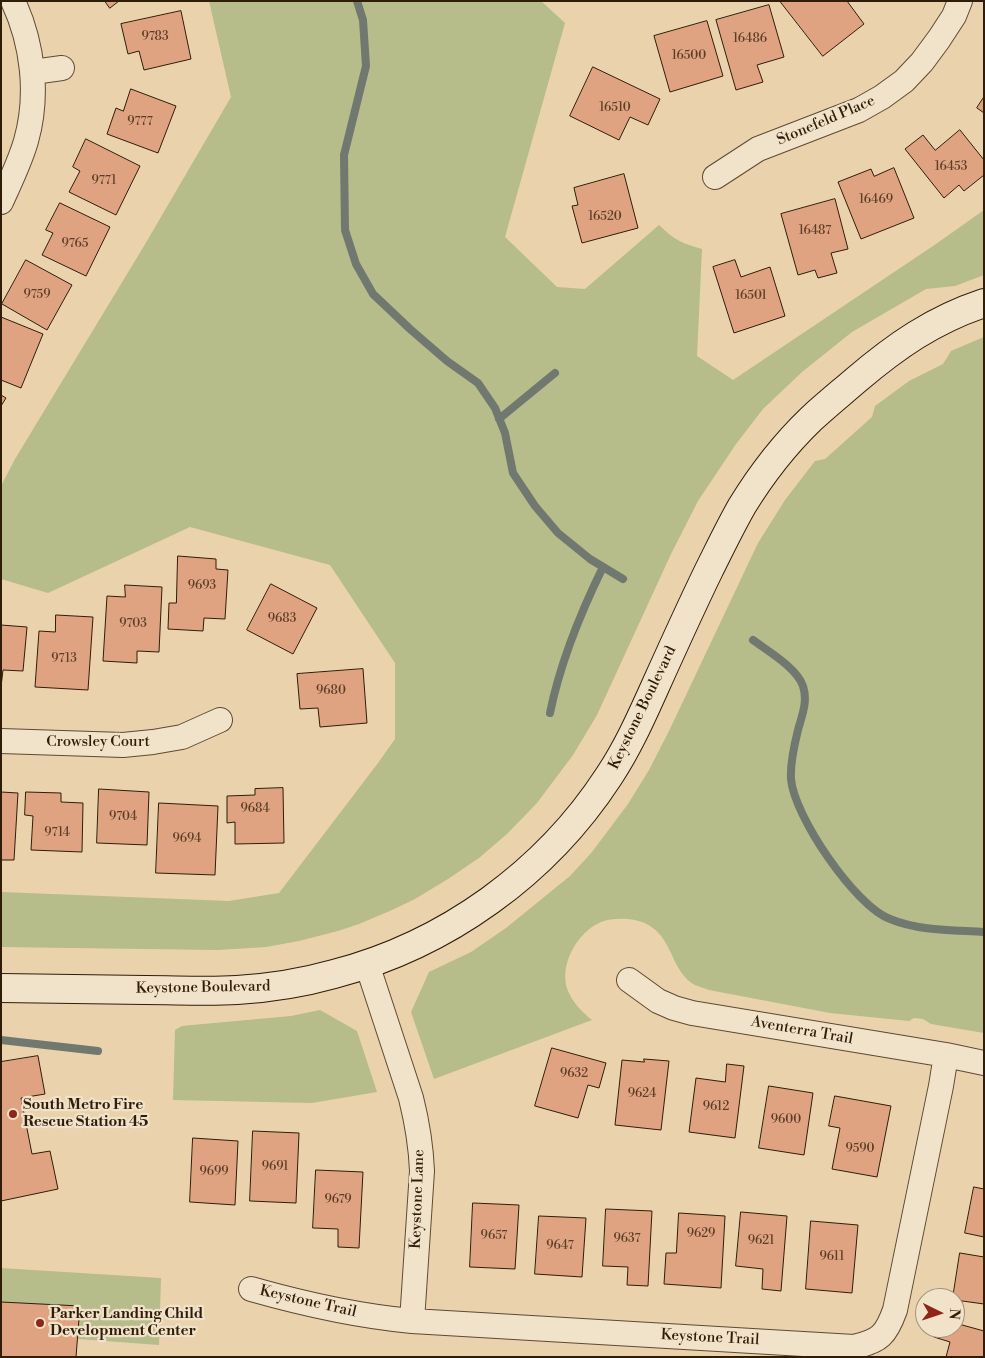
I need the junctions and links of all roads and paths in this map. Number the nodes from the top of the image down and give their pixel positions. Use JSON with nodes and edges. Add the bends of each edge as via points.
{"nodes":[{"id":1,"x":14,"y":1,"type":"edge"},
{"id":2,"x":960,"y":1,"type":"edge"},
{"id":3,"x":62,"y":68,"type":"dead end"},
{"id":4,"x":33,"y":72,"type":"junction"},
{"id":5,"x":715,"y":177,"type":"dead end"},
{"id":6,"x":1,"y":202,"type":"edge"},
{"id":7,"x":984,"y":303,"type":"edge"},
{"id":8,"x":220,"y":720,"type":"dead end"},
{"id":9,"x":1,"y":741,"type":"edge"},
{"id":10,"x":368,"y":964,"type":"junction"},
{"id":11,"x":628,"y":980,"type":"dead end"},
{"id":12,"x":1,"y":988,"type":"edge"},
{"id":13,"x":946,"y":1055,"type":"junction"},
{"id":14,"x":984,"y":1063,"type":"edge"},
{"id":15,"x":252,"y":1289,"type":"dead end"},
{"id":16,"x":412,"y":1321,"type":"junction"}],
"edges":[{"from":1,"to":4,"type":"street"},
{"from":2,"to":5,"type":"street","name":"Stonefeld Place","via":[[954,16],[922,62],[882,97],[859,110],[758,149]]},
{"from":3,"to":4,"type":"street"},
{"from":4,"to":6,"type":"street","via":[[31,117],[26,141]]},
{"from":7,"to":10,"type":"street","name":"Keystone Boulevard","via":[[944,318],[898,346],[810,421],[775,459],[727,533],[643,714],[611,773],[551,849],[503,891],[466,917],[424,941]]},
{"from":8,"to":9,"type":"street","name":"Crowsley Court","via":[[182,737],[123,745]]},
{"from":10,"to":12,"type":"street","name":"Keystone Boulevard","via":[[304,981],[234,990]]},
{"from":10,"to":16,"type":"street","name":"Keystone Lane","via":[[411,1098],[421,1152]]},
{"from":11,"to":13,"type":"street","name":"Aventerra Trail","via":[[674,1008]]},
{"from":13,"to":14,"type":"street","name":"Aventerra Trail"},
{"from":13,"to":16,"type":"street","name":"Keystone Trail","via":[[895,1310],[882,1335],[869,1343],[854,1346]]},
{"from":15,"to":16,"type":"street","name":"Keystone Trail","via":[[331,1309]]}]}
